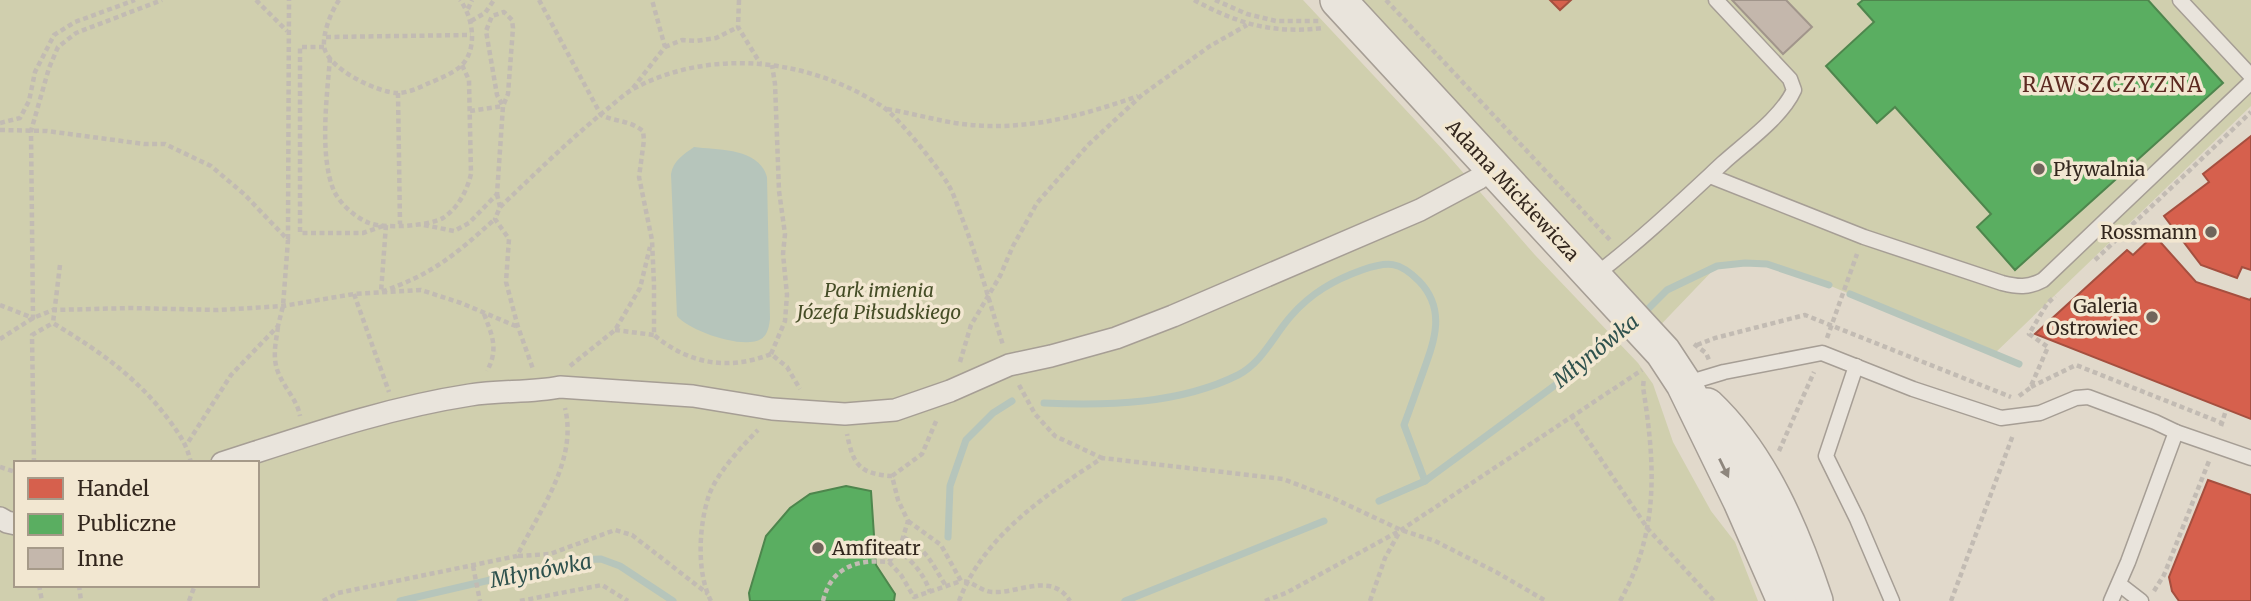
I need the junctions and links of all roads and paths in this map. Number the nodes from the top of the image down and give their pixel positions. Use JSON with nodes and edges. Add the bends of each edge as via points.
{"nodes":[{"id":1,"x":135,"y":0,"type":"edge"},
{"id":2,"x":162,"y":0,"type":"edge"},
{"id":3,"x":256,"y":0,"type":"edge"},
{"id":4,"x":289,"y":0,"type":"edge"},
{"id":5,"x":339,"y":0,"type":"edge"},
{"id":6,"x":460,"y":0,"type":"edge"},
{"id":7,"x":472,"y":0,"type":"edge"},
{"id":8,"x":494,"y":0,"type":"edge"},
{"id":9,"x":539,"y":0,"type":"edge"},
{"id":10,"x":652,"y":0,"type":"edge"},
{"id":11,"x":739,"y":0,"type":"edge"},
{"id":12,"x":1194,"y":0,"type":"edge"},
{"id":13,"x":1215,"y":0,"type":"edge"},
{"id":14,"x":1387,"y":0,"type":"edge"},
{"id":15,"x":1716,"y":0,"type":"edge"},
{"id":16,"x":2180,"y":0,"type":"edge"},
{"id":17,"x":468,"y":9,"type":"junction"},
{"id":18,"x":1349,"y":12,"type":"edge"},
{"id":19,"x":485,"y":13,"type":"junction"},
{"id":20,"x":492,"y":16,"type":"junction"},
{"id":21,"x":471,"y":21,"type":"junction"},
{"id":22,"x":1247,"y":25,"type":"junction"},
{"id":23,"x":738,"y":27,"type":"junction"},
{"id":24,"x":288,"y":32,"type":"junction"},
{"id":25,"x":471,"y":35,"type":"junction"},
{"id":26,"x":326,"y":37,"type":"junction"},
{"id":27,"x":324,"y":47,"type":"junction"},
{"id":28,"x":665,"y":47,"type":"junction"},
{"id":29,"x":330,"y":58,"type":"junction"},
{"id":30,"x":760,"y":63,"type":"junction"},
{"id":31,"x":462,"y":65,"type":"junction"},
{"id":32,"x":772,"y":65,"type":"junction"},
{"id":33,"x":2251,"y":76,"type":"edge"},
{"id":34,"x":2251,"y":82,"type":"edge"},
{"id":35,"x":633,"y":89,"type":"junction"},
{"id":36,"x":398,"y":93,"type":"junction"},
{"id":37,"x":1142,"y":94,"type":"junction"},
{"id":38,"x":503,"y":106,"type":"junction"},
{"id":39,"x":885,"y":109,"type":"junction"},
{"id":40,"x":470,"y":111,"type":"junction"},
{"id":41,"x":2251,"y":112,"type":"edge"},
{"id":42,"x":601,"y":115,"type":"junction"},
{"id":43,"x":0,"y":123,"type":"edge"},
{"id":44,"x":0,"y":130,"type":"edge"},
{"id":45,"x":31,"y":131,"type":"junction"},
{"id":46,"x":1493,"y":168,"type":"junction"},
{"id":47,"x":1710,"y":176,"type":"junction"},
{"id":48,"x":497,"y":194,"type":"junction"},
{"id":49,"x":500,"y":206,"type":"junction"},
{"id":50,"x":495,"y":219,"type":"junction"},
{"id":51,"x":400,"y":224,"type":"junction"},
{"id":52,"x":386,"y":225,"type":"junction"},
{"id":53,"x":423,"y":225,"type":"junction"},
{"id":54,"x":1864,"y":237,"type":"junction"},
{"id":55,"x":288,"y":240,"type":"junction"},
{"id":56,"x":652,"y":240,"type":"junction"},
{"id":57,"x":1623,"y":254,"type":"junction"},
{"id":58,"x":60,"y":265,"type":"dead end"},
{"id":59,"x":2085,"y":269,"type":"dead end"},
{"id":60,"x":1592,"y":277,"type":"junction"},
{"id":61,"x":381,"y":292,"type":"junction"},
{"id":62,"x":354,"y":294,"type":"junction"},
{"id":63,"x":2056,"y":295,"type":"dead end"},
{"id":64,"x":988,"y":296,"type":"junction"},
{"id":65,"x":0,"y":305,"type":"edge"},
{"id":66,"x":283,"y":306,"type":"junction"},
{"id":67,"x":53,"y":310,"type":"junction"},
{"id":68,"x":483,"y":313,"type":"junction"},
{"id":69,"x":33,"y":318,"type":"junction"},
{"id":70,"x":52,"y":323,"type":"junction"},
{"id":71,"x":278,"y":326,"type":"junction"},
{"id":72,"x":517,"y":327,"type":"junction"},
{"id":73,"x":615,"y":330,"type":"junction"},
{"id":74,"x":653,"y":335,"type":"junction"},
{"id":75,"x":0,"y":339,"type":"edge"},
{"id":76,"x":1822,"y":353,"type":"junction"},
{"id":77,"x":771,"y":354,"type":"junction"},
{"id":78,"x":1009,"y":365,"type":"junction"},
{"id":79,"x":1856,"y":366,"type":"junction"},
{"id":80,"x":1685,"y":384,"type":"junction"},
{"id":81,"x":2030,"y":388,"type":"dead end"},
{"id":82,"x":550,"y":389,"type":"junction"},
{"id":83,"x":472,"y":394,"type":"junction"},
{"id":84,"x":772,"y":408,"type":"junction"},
{"id":85,"x":396,"y":410,"type":"junction"},
{"id":86,"x":2226,"y":410,"type":"dead end"},
{"id":87,"x":813,"y":411,"type":"junction"},
{"id":88,"x":845,"y":414,"type":"junction"},
{"id":89,"x":1572,"y":415,"type":"junction"},
{"id":90,"x":2020,"y":417,"type":"junction"},
{"id":91,"x":2176,"y":432,"type":"junction"},
{"id":92,"x":295,"y":440,"type":"junction"},
{"id":93,"x":187,"y":444,"type":"junction"},
{"id":94,"x":2215,"y":446,"type":"junction"},
{"id":95,"x":1102,"y":458,"type":"junction"},
{"id":96,"x":2251,"y":458,"type":"edge"},
{"id":97,"x":1775,"y":459,"type":"dead end"},
{"id":98,"x":34,"y":461,"type":"edge"},
{"id":99,"x":191,"y":461,"type":"edge"},
{"id":100,"x":228,"y":461,"type":"edge"},
{"id":101,"x":908,"y":521,"type":"junction"},
{"id":102,"x":1648,"y":529,"type":"junction"},
{"id":103,"x":1401,"y":530,"type":"junction"},
{"id":104,"x":903,"y":537,"type":"junction"},
{"id":105,"x":897,"y":550,"type":"junction"},
{"id":106,"x":517,"y":556,"type":"junction"},
{"id":107,"x":889,"y":562,"type":"junction"},
{"id":108,"x":473,"y":566,"type":"junction"},
{"id":109,"x":961,"y":581,"type":"junction"},
{"id":110,"x":969,"y":581,"type":"junction"},
{"id":111,"x":2119,"y":584,"type":"junction"},
{"id":112,"x":946,"y":586,"type":"junction"},
{"id":113,"x":930,"y":592,"type":"junction"},
{"id":114,"x":708,"y":594,"type":"junction"},
{"id":115,"x":2144,"y":599,"type":"edge"},
{"id":116,"x":1621,"y":600,"type":"edge"},
{"id":117,"x":323,"y":601,"type":"edge"},
{"id":118,"x":480,"y":601,"type":"edge"},
{"id":119,"x":520,"y":601,"type":"edge"},
{"id":120,"x":628,"y":601,"type":"edge"},
{"id":121,"x":712,"y":601,"type":"edge"},
{"id":122,"x":823,"y":601,"type":"edge"},
{"id":123,"x":959,"y":601,"type":"edge"},
{"id":124,"x":1070,"y":601,"type":"edge"},
{"id":125,"x":1265,"y":601,"type":"edge"},
{"id":126,"x":1370,"y":601,"type":"edge"},
{"id":127,"x":1546,"y":601,"type":"edge"},
{"id":128,"x":1714,"y":601,"type":"edge"},
{"id":129,"x":1784,"y":601,"type":"edge"},
{"id":130,"x":1815,"y":601,"type":"edge"},
{"id":131,"x":1892,"y":601,"type":"edge"},
{"id":132,"x":1951,"y":601,"type":"edge"},
{"id":133,"x":2112,"y":601,"type":"edge"}],
"edges":[{"from":1,"to":43,"type":"path","via":[[75,22],[54,35],[35,72],[20,118]]},
{"from":2,"to":45,"type":"path","via":[[76,33],[58,47]]},
{"from":3,"to":24,"type":"path"},
{"from":4,"to":24,"type":"path"},
{"from":5,"to":26,"type":"path"},
{"from":6,"to":17,"type":"path"},
{"from":7,"to":17,"type":"path"},
{"from":8,"to":19,"type":"path"},
{"from":9,"to":42,"type":"path"},
{"from":10,"to":28,"type":"path"},
{"from":11,"to":23,"type":"path"},
{"from":12,"to":22,"type":"path"},
{"from":13,"to":18,"type":"path","via":[[1276,21],[1326,20]]},
{"from":14,"to":57,"type":"path"},
{"from":15,"to":47,"type":"lane","via":[[1790,79],[1794,90],[1788,102]]},
{"from":16,"to":33,"type":"lane"},
{"from":17,"to":21,"type":"path"},
{"from":18,"to":22,"type":"path","via":[[1303,30]]},
{"from":18,"to":46,"type":"street","name":"Adama Mickiewicza"},
{"from":19,"to":20,"type":"path"},
{"from":19,"to":21,"type":"path"},
{"from":20,"to":38,"type":"path","via":[[486,31]]},
{"from":20,"to":38,"type":"path","via":[[504,12],[512,20],[508,94]]},
{"from":21,"to":25,"type":"path"},
{"from":22,"to":37,"type":"path"},
{"from":23,"to":28,"type":"path","via":[[716,37],[682,40]]},
{"from":23,"to":30,"type":"path"},
{"from":24,"to":55,"type":"path"},
{"from":25,"to":26,"type":"path"},
{"from":25,"to":31,"type":"path","via":[[471,49]]},
{"from":26,"to":27,"type":"path"},
{"from":27,"to":29,"type":"path"},
{"from":27,"to":52,"type":"path","via":[[300,47],[300,233],[363,233]]},
{"from":28,"to":35,"type":"path"},
{"from":29,"to":36,"type":"path","via":[[344,72]]},
{"from":29,"to":52,"type":"path","via":[[329,177],[348,210],[371,224]]},
{"from":30,"to":32,"type":"path"},
{"from":30,"to":35,"type":"path","via":[[671,72]]},
{"from":31,"to":36,"type":"path","via":[[422,87]]},
{"from":31,"to":40,"type":"path","via":[[469,80]]},
{"from":32,"to":39,"type":"path","via":[[819,75]]},
{"from":32,"to":77,"type":"path","via":[[787,295],[785,321]]},
{"from":34,"to":54,"type":"lane","via":[[2111,218],[2031,286],[2002,283]]},
{"from":35,"to":42,"type":"path"},
{"from":36,"to":51,"type":"path"},
{"from":37,"to":39,"type":"path","via":[[1071,118],[1027,126],[956,123]]},
{"from":37,"to":64,"type":"path","via":[[1088,145],[1037,203]]},
{"from":38,"to":40,"type":"path"},
{"from":38,"to":48,"type":"path"},
{"from":39,"to":64,"type":"path","via":[[949,185]]},
{"from":40,"to":53,"type":"path","via":[[467,189],[442,218]]},
{"from":41,"to":59,"type":"path"},
{"from":42,"to":49,"type":"path"},
{"from":42,"to":56,"type":"path","via":[[624,120],[643,131],[639,177]]},
{"from":44,"to":45,"type":"path"},
{"from":45,"to":55,"type":"path","via":[[165,144],[211,166]]},
{"from":45,"to":69,"type":"path"},
{"from":46,"to":60,"type":"street","name":"Adama Mickiewicza"},
{"from":46,"to":78,"type":"street","via":[[1420,210],[1173,316],[1116,338]]},
{"from":47,"to":54,"type":"lane"},
{"from":47,"to":57,"type":"lane"},
{"from":48,"to":49,"type":"path"},
{"from":48,"to":53,"type":"path","via":[[469,223],[454,231]]},
{"from":49,"to":50,"type":"path"},
{"from":50,"to":61,"type":"path","via":[[442,264]]},
{"from":50,"to":72,"type":"path","via":[[509,239],[506,282]]},
{"from":51,"to":52,"type":"path"},
{"from":51,"to":53,"type":"path"},
{"from":52,"to":61,"type":"path"},
{"from":54,"to":76,"type":"path"},
{"from":55,"to":66,"type":"path"},
{"from":56,"to":73,"type":"path","via":[[640,288]]},
{"from":56,"to":74,"type":"path"},
{"from":57,"to":60,"type":"lane"},
{"from":58,"to":67,"type":"path"},
{"from":60,"to":80,"type":"street","name":"Adama Mickiewicza","via":[[1663,352]]},
{"from":61,"to":62,"type":"path"},
{"from":61,"to":68,"type":"path","via":[[421,290]]},
{"from":62,"to":66,"type":"path"},
{"from":62,"to":85,"type":"path"},
{"from":63,"to":81,"type":"path","via":[[2029,334],[2048,347]]},
{"from":64,"to":78,"type":"path"},
{"from":65,"to":69,"type":"path"},
{"from":66,"to":67,"type":"path"},
{"from":66,"to":71,"type":"path"},
{"from":67,"to":69,"type":"path"},
{"from":67,"to":70,"type":"path"},
{"from":68,"to":72,"type":"path"},
{"from":68,"to":83,"type":"path","via":[[494,355]]},
{"from":69,"to":75,"type":"path"},
{"from":70,"to":93,"type":"path","via":[[103,353],[140,384]]},
{"from":70,"to":98,"type":"path","via":[[32,335]]},
{"from":71,"to":92,"type":"path","via":[[277,370],[300,415]]},
{"from":71,"to":93,"type":"path","via":[[231,374]]},
{"from":72,"to":82,"type":"path"},
{"from":73,"to":74,"type":"path"},
{"from":73,"to":82,"type":"path"},
{"from":74,"to":77,"type":"path","via":[[670,348],[711,363],[740,364]]},
{"from":76,"to":79,"type":"lane"},
{"from":76,"to":80,"type":"lane"},
{"from":76,"to":97,"type":"path"},
{"from":77,"to":87,"type":"path","via":[[787,367]]},
{"from":78,"to":88,"type":"street","via":[[895,410]]},
{"from":78,"to":95,"type":"path","via":[[1035,414],[1055,436]]},
{"from":79,"to":90,"type":"lane","via":[[1979,412]]},
{"from":79,"to":131,"type":"lane","via":[[1826,456]]},
{"from":80,"to":129,"type":"street","name":"Adama Mickiewicza","one_way":true},
{"from":80,"to":130,"type":"street","name":"Adama Mickiewicza","via":[[1741,445],[1767,487]]},
{"from":82,"to":83,"type":"street"},
{"from":82,"to":84,"type":"street","via":[[693,396]]},
{"from":82,"to":106,"type":"path","via":[[568,418],[565,453],[558,479]]},
{"from":83,"to":85,"type":"street"},
{"from":84,"to":87,"type":"street"},
{"from":84,"to":114,"type":"path","via":[[710,493],[699,547]]},
{"from":85,"to":92,"type":"street"},
{"from":86,"to":94,"type":"path"},
{"from":87,"to":88,"type":"street"},
{"from":88,"to":101,"type":"path","via":[[854,461],[873,475],[892,476]]},
{"from":89,"to":102,"type":"path"},
{"from":89,"to":102,"type":"path","via":[[1645,368],[1653,484]]},
{"from":89,"to":103,"type":"path"},
{"from":90,"to":91,"type":"lane","via":[[2088,397]]},
{"from":90,"to":132,"type":"path"},
{"from":91,"to":94,"type":"lane"},
{"from":91,"to":111,"type":"lane"},
{"from":92,"to":100,"type":"street"},
{"from":93,"to":99,"type":"path"},
{"from":94,"to":96,"type":"lane"},
{"from":94,"to":115,"type":"path","via":[[2164,575]]},
{"from":95,"to":103,"type":"path","via":[[1283,479]]},
{"from":95,"to":110,"type":"path","via":[[1046,495],[991,544]]},
{"from":101,"to":104,"type":"path"},
{"from":101,"to":109,"type":"path","via":[[941,545]]},
{"from":102,"to":116,"type":"path","via":[[1638,567]]},
{"from":102,"to":128,"type":"path"},
{"from":103,"to":125,"type":"path"},
{"from":103,"to":126,"type":"path"},
{"from":103,"to":127,"type":"path","via":[[1435,541]]},
{"from":104,"to":105,"type":"path"},
{"from":104,"to":112,"type":"path","via":[[922,548]]},
{"from":105,"to":107,"type":"path"},
{"from":105,"to":113,"type":"path","via":[[908,557]]},
{"from":106,"to":108,"type":"path"},
{"from":106,"to":114,"type":"path","via":[[550,554],[615,530],[632,535]]},
{"from":107,"to":113,"type":"path","via":[[915,597]]},
{"from":107,"to":122,"type":"path","via":[[870,560],[845,568],[826,586]]},
{"from":108,"to":117,"type":"path","via":[[338,593]]},
{"from":108,"to":118,"type":"path"},
{"from":109,"to":110,"type":"path"},
{"from":109,"to":112,"type":"path"},
{"from":110,"to":123,"type":"path"},
{"from":110,"to":124,"type":"path","via":[[996,593],[1051,586]]},
{"from":111,"to":115,"type":"lane"},
{"from":111,"to":133,"type":"lane"},
{"from":112,"to":113,"type":"path"},
{"from":114,"to":121,"type":"path"},
{"from":119,"to":120,"type":"path","via":[[602,585]]}]}
